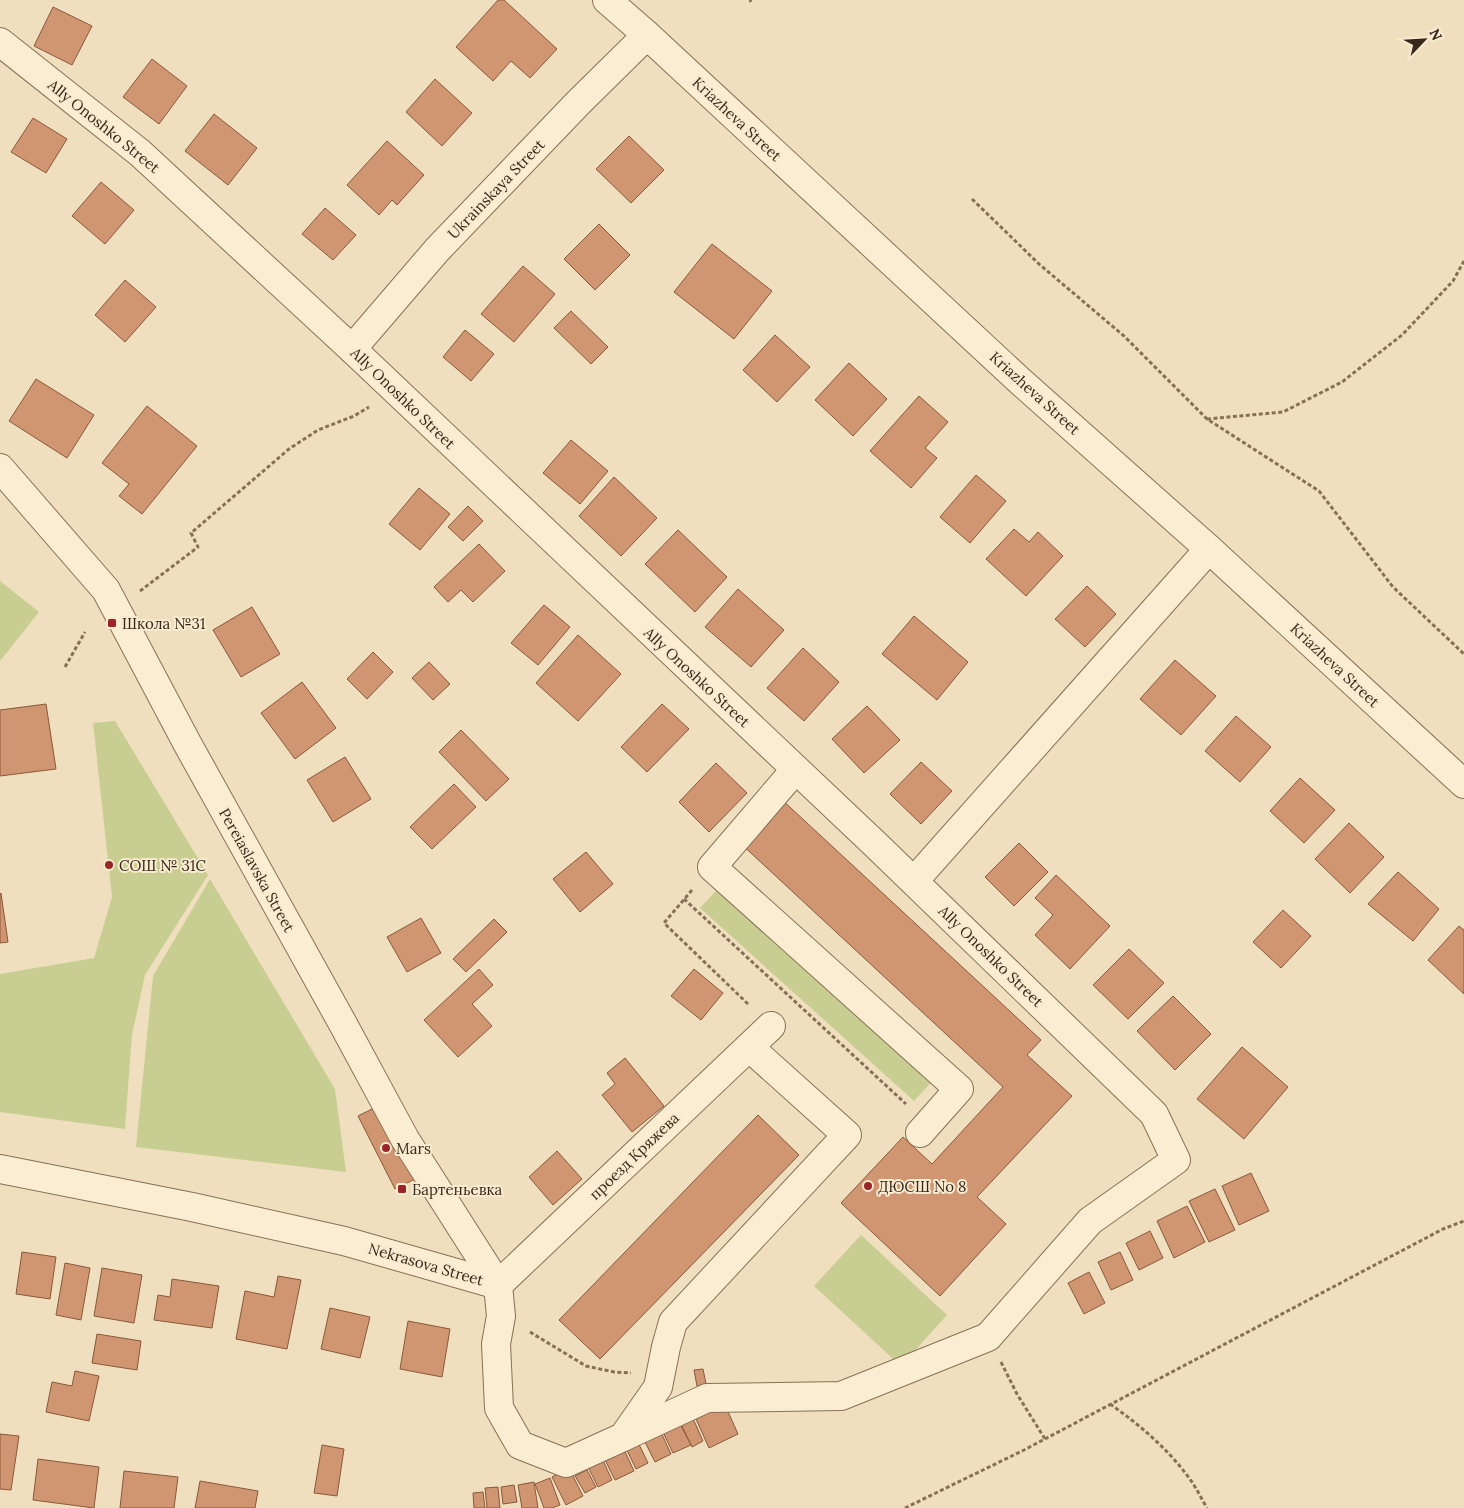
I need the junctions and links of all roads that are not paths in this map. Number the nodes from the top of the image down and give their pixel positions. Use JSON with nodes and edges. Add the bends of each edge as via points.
{"nodes":[{"id":1,"x":607,"y":0,"type":"edge"},
{"id":2,"x":647,"y":35,"type":"junction"},
{"id":3,"x":0,"y":42,"type":"edge"},
{"id":4,"x":352,"y":349,"type":"junction"},
{"id":5,"x":0,"y":468,"type":"edge"},
{"id":6,"x":1209,"y":549,"type":"junction"},
{"id":7,"x":795,"y":770,"type":"junction"},
{"id":8,"x":1464,"y":784,"type":"edge"},
{"id":9,"x":914,"y":881,"type":"junction"},
{"id":10,"x":771,"y":1026,"type":"road end"},
{"id":11,"x":748,"y":1047,"type":"junction"},
{"id":12,"x":924,"y":1129,"type":"road end"},
{"id":13,"x":0,"y":1169,"type":"edge"},
{"id":14,"x":498,"y":1285,"type":"junction"},
{"id":15,"x":622,"y":1437,"type":"junction"}],
"edges":[{"from":1,"to":2,"type":"street","name":"Kriazheva Street"},
{"from":2,"to":4,"type":"street","name":"Ukrainskaya Street","via":[[437,250]]},
{"from":2,"to":6,"type":"street","name":"Kriazheva Street","via":[[1020,381]]},
{"from":3,"to":4,"type":"street","name":"Ally Onoshko Street","via":[[140,153]]},
{"from":4,"to":7,"type":"street","name":"Ally Onoshko Street"},
{"from":5,"to":14,"type":"street","name":"Pereiaslavska Street","via":[[106,590],[405,1140]]},
{"from":6,"to":8,"type":"street","name":"Kriazheva Street"},
{"from":6,"to":9,"type":"street"},
{"from":7,"to":9,"type":"street","name":"Ally Onoshko Street"},
{"from":7,"to":12,"type":"street","via":[[712,867],[959,1089]]},
{"from":9,"to":15,"type":"street","name":"Ally Onoshko Street","via":[[1154,1114],[1176,1160],[1090,1221],[988,1337],[841,1396],[706,1398]]},
{"from":10,"to":11,"type":"street","name":"проезд Кряжева"},
{"from":11,"to":14,"type":"street","name":"проезд Кряжева"},
{"from":11,"to":15,"type":"street","name":"Nekrasova Street","via":[[847,1135],[673,1322],[658,1387]]},
{"from":13,"to":14,"type":"street","name":"Nekrasova Street","via":[[344,1240]]},
{"from":14,"to":15,"type":"street","name":"Nekrasova Street","via":[[501,1316],[496,1344],[499,1408],[520,1445],[566,1463]]}]}
